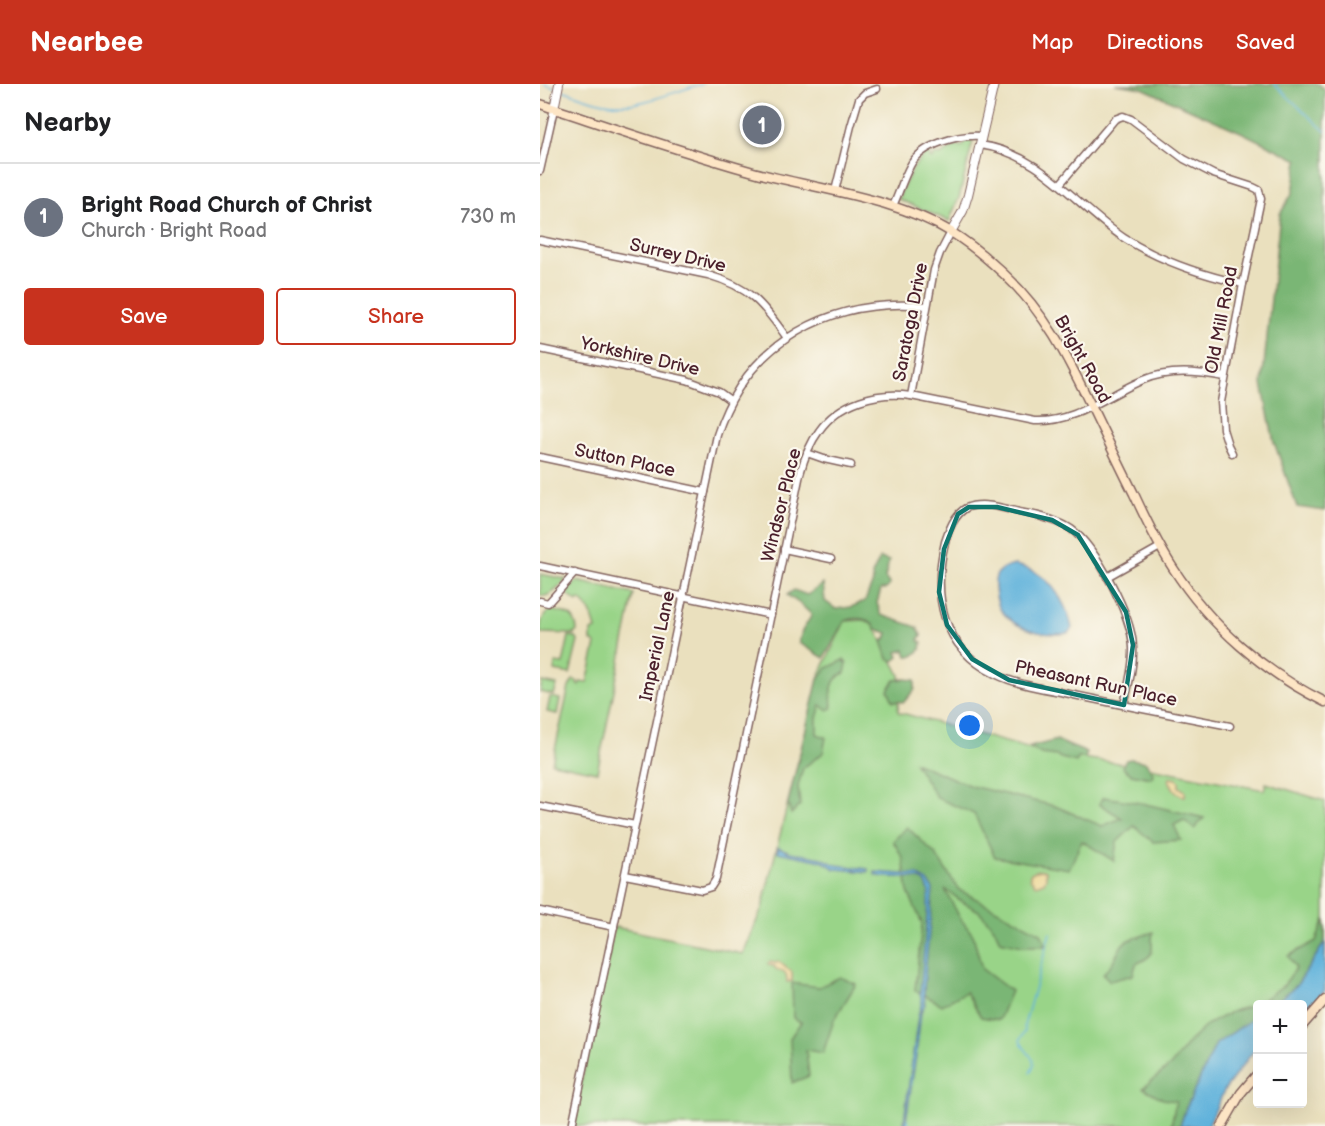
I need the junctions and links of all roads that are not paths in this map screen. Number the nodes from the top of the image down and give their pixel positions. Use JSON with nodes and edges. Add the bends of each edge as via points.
{"nodes":[{"id":1,"x":559,"y":84,"type":"edge"},
{"id":2,"x":994,"y":84,"type":"edge"},
{"id":3,"x":877,"y":89,"type":"dead end"},
{"id":4,"x":540,"y":105,"type":"edge"},
{"id":5,"x":554,"y":109,"type":"junction"},
{"id":6,"x":981,"y":141,"type":"junction"},
{"id":7,"x":540,"y":171,"type":"edge"},
{"id":8,"x":1060,"y":184,"type":"junction"},
{"id":9,"x":835,"y":191,"type":"junction"},
{"id":10,"x":893,"y":206,"type":"junction"},
{"id":11,"x":951,"y":232,"type":"junction"},
{"id":12,"x":540,"y":240,"type":"edge"},
{"id":13,"x":1243,"y":284,"type":"junction"},
{"id":14,"x":927,"y":306,"type":"junction"},
{"id":15,"x":787,"y":338,"type":"junction"},
{"id":16,"x":540,"y":349,"type":"edge"},
{"id":17,"x":1226,"y":377,"type":"junction"},
{"id":18,"x":911,"y":396,"type":"junction"},
{"id":19,"x":730,"y":400,"type":"junction"},
{"id":20,"x":1091,"y":406,"type":"junction"},
{"id":21,"x":807,"y":453,"type":"junction"},
{"id":22,"x":1232,"y":453,"type":"dead end"},
{"id":23,"x":540,"y":458,"type":"edge"},
{"id":24,"x":851,"y":465,"type":"dead end"},
{"id":25,"x":705,"y":492,"type":"junction"},
{"id":26,"x":1160,"y":547,"type":"junction"},
{"id":27,"x":784,"y":549,"type":"junction"},
{"id":28,"x":831,"y":560,"type":"dead end"},
{"id":29,"x":540,"y":566,"type":"edge"},
{"id":30,"x":575,"y":573,"type":"junction"},
{"id":31,"x":1107,"y":577,"type":"junction"},
{"id":32,"x":683,"y":596,"type":"junction"},
{"id":33,"x":540,"y":601,"type":"edge"},
{"id":34,"x":771,"y":615,"type":"junction"},
{"id":35,"x":1325,"y":702,"type":"edge"},
{"id":36,"x":1124,"y":705,"type":"junction"},
{"id":37,"x":1230,"y":726,"type":"dead end"},
{"id":38,"x":540,"y":806,"type":"edge"},
{"id":39,"x":635,"y":825,"type":"junction"},
{"id":40,"x":625,"y":875,"type":"junction"},
{"id":41,"x":540,"y":911,"type":"edge"},
{"id":42,"x":614,"y":927,"type":"junction"},
{"id":43,"x":1325,"y":1000,"type":"edge"},
{"id":44,"x":1307,"y":1020,"type":"edge"},
{"id":45,"x":1253,"y":1078,"type":"edge"},
{"id":46,"x":572,"y":1126,"type":"edge"},
{"id":47,"x":1222,"y":1126,"type":"edge"}],
"edges":[{"from":1,"to":5,"type":"street"},
{"from":2,"to":6,"type":"street","name":"Saratoga Drive"},
{"from":3,"to":9,"type":"street","via":[[859,99]]},
{"from":4,"to":5,"type":"main road","name":"Bright Road"},
{"from":5,"to":7,"type":"street"},
{"from":5,"to":9,"type":"main road","name":"Bright Road","via":[[706,158]]},
{"from":6,"to":8,"type":"street","via":[[1027,161]]},
{"from":6,"to":10,"type":"street","via":[[963,136],[921,153],[911,164]]},
{"from":6,"to":11,"type":"street","name":"Saratoga Drive","via":[[966,204]]},
{"from":8,"to":13,"type":"street","via":[[1132,242],[1183,267]]},
{"from":8,"to":13,"type":"street","name":"Old Mill Road","via":[[1115,119],[1131,119],[1184,159],[1213,174],[1257,188],[1261,199]]},
{"from":9,"to":10,"type":"main road","name":"Bright Road"},
{"from":10,"to":11,"type":"main road","name":"Bright Road"},
{"from":11,"to":14,"type":"street","name":"Saratoga Drive","via":[[936,261]]},
{"from":11,"to":20,"type":"main road","name":"Bright Road","via":[[1003,274],[1036,309],[1060,344]]},
{"from":12,"to":15,"type":"street","name":"Surrey Drive","via":[[733,283],[761,304]]},
{"from":13,"to":17,"type":"street","name":"Old Mill Road"},
{"from":14,"to":15,"type":"street","name":"Imperial Lane","via":[[856,308],[816,321]]},
{"from":14,"to":18,"type":"street","name":"Saratoga Drive"},
{"from":15,"to":19,"type":"street","name":"Imperial Lane","via":[[755,367]]},
{"from":16,"to":19,"type":"street","name":"Yorkshire Drive","via":[[687,380]]},
{"from":17,"to":20,"type":"street","name":"Windsor Place","via":[[1195,373],[1160,375]]},
{"from":17,"to":22,"type":"street","name":"Old Mill Road","via":[[1222,420]]},
{"from":18,"to":20,"type":"street","name":"Windsor Place","via":[[1035,421],[1065,418]]},
{"from":18,"to":21,"type":"street","name":"Windsor Place","via":[[878,395],[846,407],[823,425]]},
{"from":19,"to":25,"type":"street","name":"Imperial Lane","via":[[717,435]]},
{"from":20,"to":26,"type":"main road","name":"Bright Road"},
{"from":21,"to":24,"type":"street"},
{"from":21,"to":27,"type":"street","name":"Windsor Place"},
{"from":23,"to":25,"type":"street","name":"Sutton Place"},
{"from":25,"to":32,"type":"street","name":"Imperial Lane"},
{"from":26,"to":31,"type":"street"},
{"from":26,"to":35,"type":"main road","name":"Bright Road","via":[[1194,598],[1230,636],[1275,673]]},
{"from":27,"to":28,"type":"street"},
{"from":27,"to":34,"type":"street","name":"Windsor Place"},
{"from":29,"to":30,"type":"street"},
{"from":30,"to":32,"type":"street"},
{"from":30,"to":33,"type":"street","via":[[548,603]]},
{"from":31,"to":36,"type":"street","via":[[1126,612],[1133,637],[1133,662]]},
{"from":31,"to":36,"type":"street","name":"Pheasant Run Place","via":[[1084,541],[1060,523],[1018,511],[975,506],[958,514],[950,528],[939,592],[951,632],[966,653],[986,669],[1017,682]]},
{"from":32,"to":34,"type":"street"},
{"from":32,"to":39,"type":"street","name":"Imperial Lane"},
{"from":34,"to":40,"type":"street","name":"Windsor Place","via":[[714,884],[702,890]]},
{"from":36,"to":37,"type":"street","name":"Pheasant Run Place"},
{"from":38,"to":39,"type":"street"},
{"from":39,"to":40,"type":"street","name":"Imperial Lane"},
{"from":40,"to":42,"type":"street","name":"Imperial Lane"},
{"from":41,"to":42,"type":"street"},
{"from":42,"to":46,"type":"street","name":"Imperial Lane"},
{"from":43,"to":44,"type":"main road"},
{"from":45,"to":47,"type":"main road"}]}
